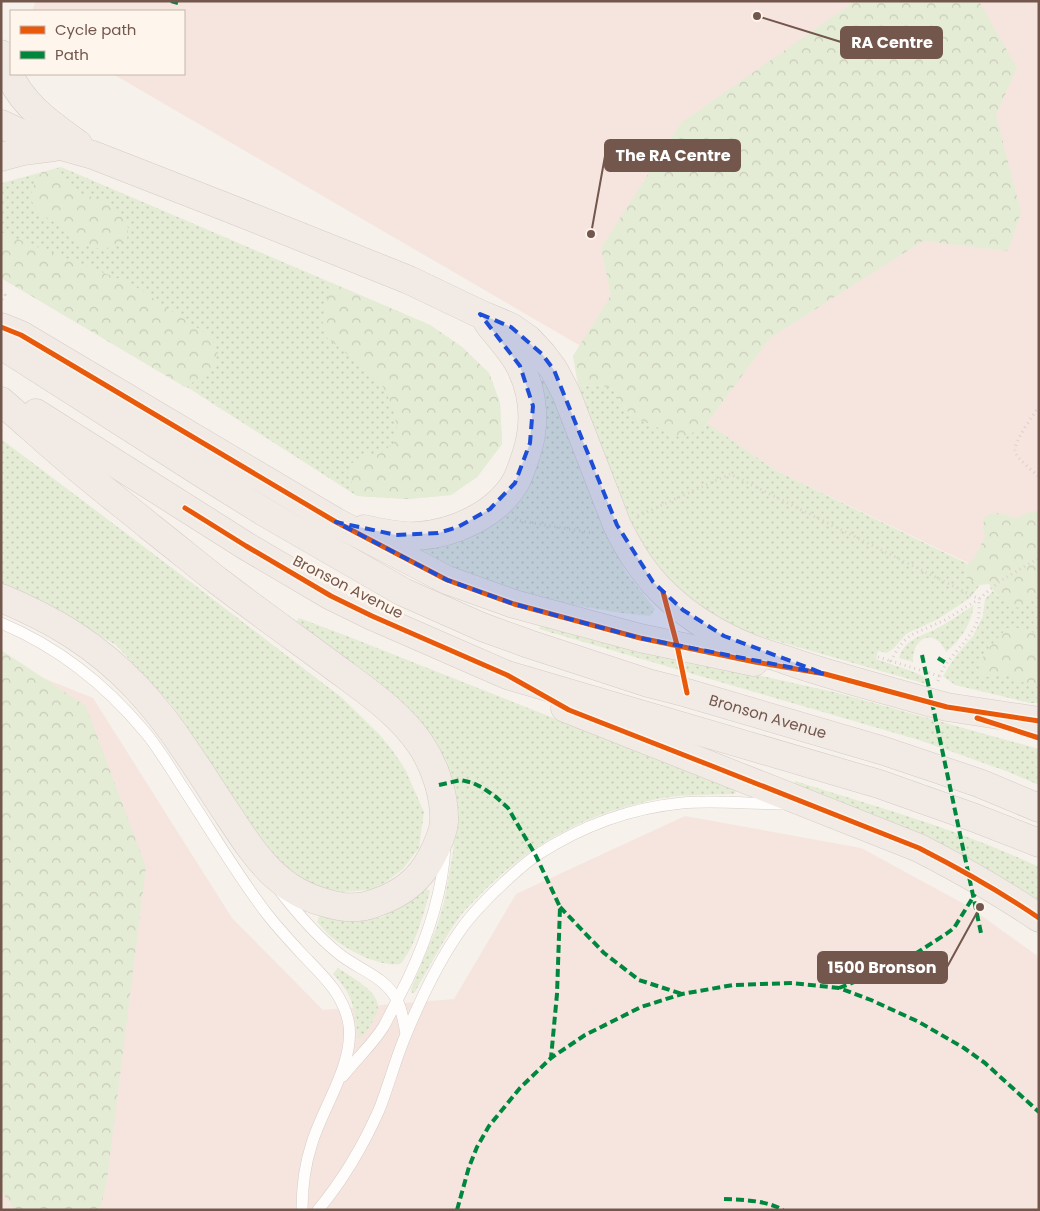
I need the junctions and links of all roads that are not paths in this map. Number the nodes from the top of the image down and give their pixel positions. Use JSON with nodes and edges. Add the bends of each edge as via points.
{"nodes":[{"id":1,"x":1,"y":54,"type":"edge"},
{"id":2,"x":1,"y":124,"type":"edge"},
{"id":3,"x":63,"y":146,"type":"junction"},
{"id":4,"x":93,"y":155,"type":"junction"},
{"id":5,"x":1,"y":157,"type":"edge"},
{"id":6,"x":480,"y":314,"type":"junction"},
{"id":7,"x":1,"y":327,"type":"edge"},
{"id":8,"x":1,"y":345,"type":"edge"},
{"id":9,"x":1,"y":391,"type":"edge"},
{"id":10,"x":1,"y":401,"type":"edge"},
{"id":11,"x":336,"y":522,"type":"junction"},
{"id":12,"x":1,"y":598,"type":"edge"},
{"id":13,"x":1,"y":623,"type":"edge"},
{"id":14,"x":825,"y":674,"type":"junction"},
{"id":15,"x":507,"y":675,"type":"junction"},
{"id":16,"x":939,"y":705,"type":"junction"},
{"id":17,"x":1039,"y":721,"type":"edge"},
{"id":18,"x":1039,"y":738,"type":"edge"},
{"id":19,"x":810,"y":805,"type":"junction"},
{"id":20,"x":1039,"y":808,"type":"edge"},
{"id":21,"x":444,"y":824,"type":"junction"},
{"id":22,"x":1039,"y":843,"type":"edge"},
{"id":23,"x":253,"y":853,"type":"junction"},
{"id":24,"x":1039,"y":918,"type":"edge"},
{"id":25,"x":397,"y":1001,"type":"junction"},
{"id":26,"x":406,"y":1034,"type":"junction"},
{"id":27,"x":337,"y":1084,"type":"junction"},
{"id":28,"x":302,"y":1210,"type":"edge"},
{"id":29,"x":318,"y":1210,"type":"edge"}],
"edges":[{"from":1,"to":4,"type":"highway","via":[[25,100],[49,123]]},
{"from":2,"to":3,"type":"highway","via":[[29,137]]},
{"from":3,"to":4,"type":"highway"},
{"from":3,"to":5,"type":"highway"},
{"from":4,"to":6,"type":"highway","via":[[410,280]]},
{"from":6,"to":11,"type":"highway","via":[[520,366],[533,406],[530,444],[515,483],[490,509],[458,527],[438,533],[417,536],[377,532]]},
{"from":6,"to":14,"type":"highway","via":[[512,327],[528,339],[554,370],[566,392],[617,525],[653,582],[683,610],[724,636]]},
{"from":7,"to":11,"type":"highway","via":[[21,335]]},
{"from":8,"to":20,"type":"highway","name":"Bronson Avenue","via":[[226,489],[403,592],[529,644],[648,683],[884,751],[979,783]]},
{"from":9,"to":15,"type":"highway","name":"Bronson Avenue","via":[[192,513],[331,596]]},
{"from":10,"to":21,"type":"highway","via":[[92,481],[217,580],[392,710],[422,747],[433,768],[440,785]]},
{"from":11,"to":14,"type":"highway","via":[[447,580],[514,604],[640,638]]},
{"from":12,"to":23,"type":"highway","via":[[74,635],[95,649],[138,688],[185,749]]},
{"from":13,"to":27,"type":"lane","via":[[78,666],[134,718],[164,757],[254,897],[284,935],[332,984],[346,1010],[349,1027],[346,1057]]},
{"from":14,"to":16,"type":"highway"},
{"from":15,"to":19,"type":"highway","via":[[569,710]]},
{"from":15,"to":22,"type":"highway","name":"Bronson Avenue","via":[[879,784]]},
{"from":16,"to":17,"type":"highway"},
{"from":16,"to":18,"type":"highway"},
{"from":19,"to":24,"type":"highway","via":[[919,848]]},
{"from":19,"to":26,"type":"lane","via":[[709,801],[652,807],[601,822],[556,844],[516,872],[462,927],[424,993]]},
{"from":21,"to":23,"type":"highway","via":[[422,872],[398,893],[368,906],[336,906],[302,895],[273,874]]},
{"from":21,"to":25,"type":"lane","via":[[444,866],[436,906],[419,956]]},
{"from":23,"to":25,"type":"lane","via":[[308,925],[338,953],[384,983]]},
{"from":25,"to":26,"type":"lane"},
{"from":25,"to":27,"type":"lane","via":[[383,1027]]},
{"from":26,"to":29,"type":"lane","via":[[366,1137],[352,1164]]},
{"from":27,"to":28,"type":"lane","via":[[311,1144],[303,1184]]}]}
